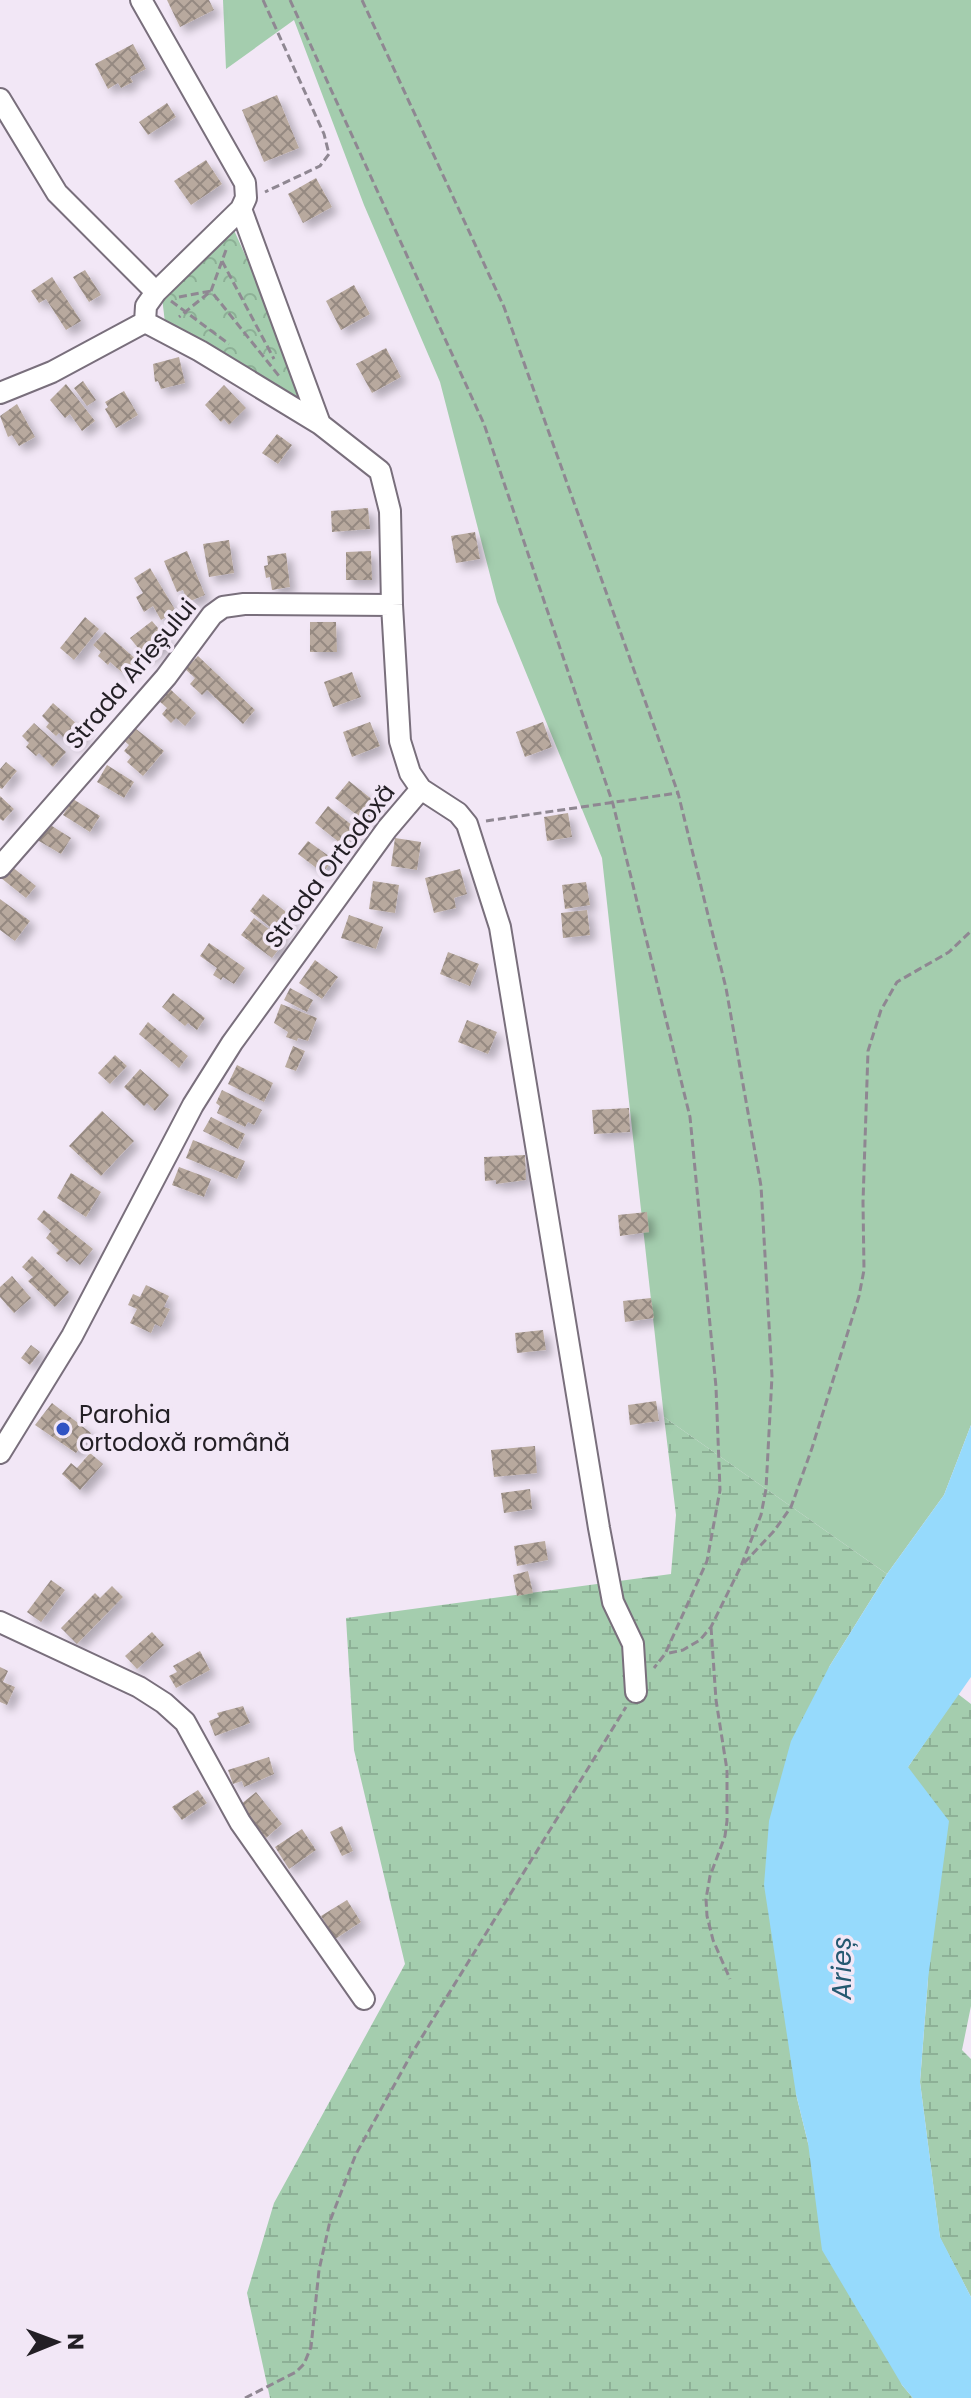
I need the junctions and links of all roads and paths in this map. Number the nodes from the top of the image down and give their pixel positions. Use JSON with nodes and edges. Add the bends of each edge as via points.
{"nodes":[{"id":1,"x":141,"y":0,"type":"edge"},
{"id":2,"x":263,"y":0,"type":"edge"},
{"id":3,"x":362,"y":0,"type":"edge"},
{"id":4,"x":0,"y":99,"type":"edge"},
{"id":5,"x":243,"y":203,"type":"junction"},
{"id":6,"x":227,"y":248,"type":"dead end"},
{"id":7,"x":222,"y":261,"type":"junction"},
{"id":8,"x":211,"y":291,"type":"junction"},
{"id":9,"x":162,"y":296,"type":"junction"},
{"id":10,"x":168,"y":312,"type":"dead end"},
{"id":11,"x":186,"y":312,"type":"junction"},
{"id":12,"x":177,"y":319,"type":"dead end"},
{"id":13,"x":145,"y":322,"type":"junction"},
{"id":14,"x":232,"y":347,"type":"dead end"},
{"id":15,"x":275,"y":349,"type":"dead end"},
{"id":16,"x":280,"y":363,"type":"dead end"},
{"id":17,"x":268,"y":374,"type":"dead end"},
{"id":18,"x":282,"y":380,"type":"junction"},
{"id":19,"x":0,"y":393,"type":"edge"},
{"id":20,"x":320,"y":424,"type":"junction"},
{"id":21,"x":392,"y":605,"type":"junction"},
{"id":22,"x":421,"y":789,"type":"junction"},
{"id":23,"x":678,"y":793,"type":"junction"},
{"id":24,"x":467,"y":824,"type":"junction"},
{"id":25,"x":0,"y":867,"type":"edge"},
{"id":26,"x":971,"y":931,"type":"edge"},
{"id":27,"x":0,"y":1453,"type":"edge"},
{"id":28,"x":741,"y":1566,"type":"junction"},
{"id":29,"x":0,"y":1622,"type":"edge"},
{"id":30,"x":711,"y":1627,"type":"junction"},
{"id":31,"x":665,"y":1654,"type":"dead end"},
{"id":32,"x":636,"y":1692,"type":"dead end"},
{"id":33,"x":730,"y":1979,"type":"dead end"},
{"id":34,"x":364,"y":1999,"type":"dead end"}],
"edges":[{"from":1,"to":5,"type":"street","via":[[245,183]]},
{"from":2,"to":5,"type":"path","via":[[329,154],[320,166]]},
{"from":3,"to":23,"type":"path","via":[[504,307]]},
{"from":4,"to":9,"type":"street","via":[[57,193]]},
{"from":5,"to":9,"type":"street"},
{"from":5,"to":20,"type":"street"},
{"from":6,"to":7,"type":"path"},
{"from":7,"to":8,"type":"path"},
{"from":7,"to":18,"type":"path"},
{"from":8,"to":9,"type":"path"},
{"from":8,"to":11,"type":"path"},
{"from":8,"to":18,"type":"path"},
{"from":9,"to":10,"type":"path"},
{"from":9,"to":11,"type":"path"},
{"from":9,"to":13,"type":"street","via":[[146,306]]},
{"from":11,"to":12,"type":"path"},
{"from":11,"to":14,"type":"path"},
{"from":13,"to":19,"type":"street","via":[[52,372]]},
{"from":13,"to":20,"type":"street","name":"Strada Ortodoxă"},
{"from":15,"to":16,"type":"path"},
{"from":17,"to":18,"type":"path"},
{"from":20,"to":21,"type":"street","name":"Strada Ortodoxă","via":[[380,471],[390,511]]},
{"from":21,"to":22,"type":"street","name":"Strada Ortodoxă","via":[[400,741]]},
{"from":21,"to":25,"type":"street","name":"Strada Arieșului","via":[[223,607]]},
{"from":22,"to":24,"type":"street"},
{"from":22,"to":27,"type":"street","name":"Strada Ortodoxă","via":[[232,1043],[193,1105],[72,1336]]},
{"from":23,"to":24,"type":"path"},
{"from":23,"to":28,"type":"path","via":[[726,988],[761,1186],[771,1390],[766,1489]]},
{"from":24,"to":32,"type":"street","via":[[500,927],[599,1528],[613,1602],[633,1644]]},
{"from":26,"to":28,"type":"path","via":[[949,952],[897,982],[881,1010],[868,1051],[864,1270],[859,1296],[791,1507]]},
{"from":28,"to":30,"type":"path"},
{"from":29,"to":34,"type":"street","via":[[139,1687],[185,1722],[240,1822]]},
{"from":30,"to":31,"type":"path","via":[[683,1650]]},
{"from":30,"to":33,"type":"path","via":[[727,1770],[727,1821],[706,1908]]}]}
